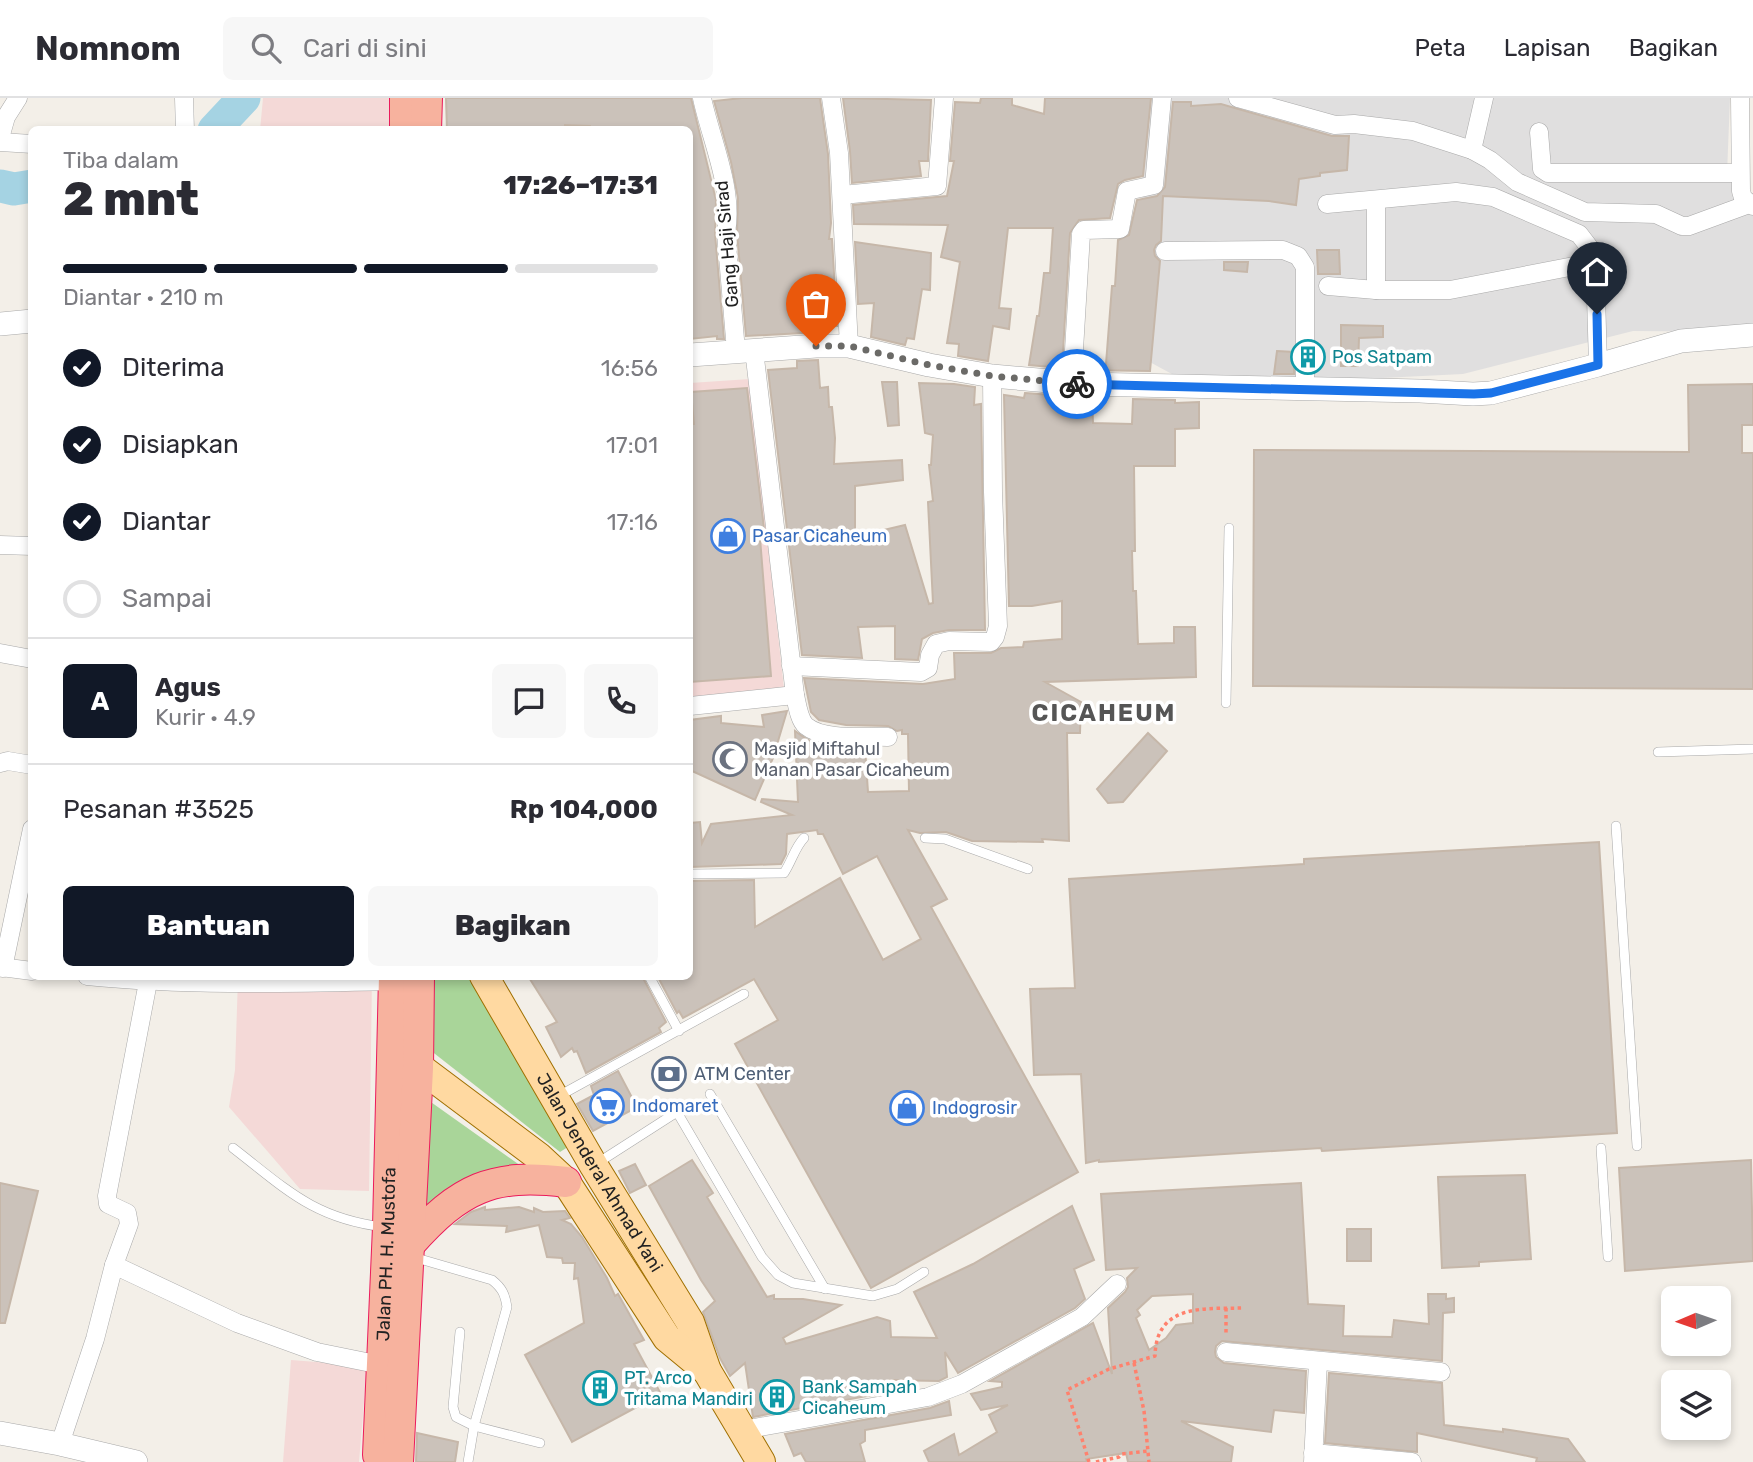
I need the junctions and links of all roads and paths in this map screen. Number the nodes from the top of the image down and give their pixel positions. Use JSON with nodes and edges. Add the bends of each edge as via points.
{"nodes":[{"id":1,"x":18,"y":98,"type":"edge"},
{"id":2,"x":184,"y":98,"type":"edge"},
{"id":3,"x":405,"y":98,"type":"edge"},
{"id":4,"x":427,"y":98,"type":"edge"},
{"id":5,"x":702,"y":98,"type":"edge"},
{"id":6,"x":831,"y":98,"type":"edge"},
{"id":7,"x":944,"y":98,"type":"edge"},
{"id":8,"x":1162,"y":98,"type":"edge"},
{"id":9,"x":1238,"y":98,"type":"edge"},
{"id":10,"x":1484,"y":98,"type":"edge"},
{"id":11,"x":1740,"y":98,"type":"edge"},
{"id":12,"x":185,"y":126,"type":"edge"},
{"id":13,"x":405,"y":126,"type":"edge"},
{"id":14,"x":426,"y":126,"type":"edge"},
{"id":15,"x":1539,"y":131,"type":"dead end"},
{"id":16,"x":0,"y":140,"type":"edge"},
{"id":17,"x":28,"y":144,"type":"edge"},
{"id":18,"x":1472,"y":150,"type":"junction"},
{"id":19,"x":1739,"y":173,"type":"junction"},
{"id":20,"x":842,"y":195,"type":"junction"},
{"id":21,"x":1376,"y":200,"type":"junction"},
{"id":22,"x":1327,"y":204,"type":"dead end"},
{"id":23,"x":1751,"y":205,"type":"edge"},
{"id":24,"x":1166,"y":251,"type":"dead end"},
{"id":25,"x":1595,"y":262,"type":"junction"},
{"id":26,"x":1328,"y":286,"type":"dead end"},
{"id":27,"x":1376,"y":290,"type":"junction"},
{"id":28,"x":28,"y":321,"type":"edge"},
{"id":29,"x":0,"y":324,"type":"edge"},
{"id":30,"x":1753,"y":335,"type":"edge"},
{"id":31,"x":849,"y":346,"type":"junction"},
{"id":32,"x":745,"y":351,"type":"junction"},
{"id":33,"x":693,"y":355,"type":"edge"},
{"id":34,"x":1598,"y":365,"type":"junction"},
{"id":35,"x":992,"y":376,"type":"junction"},
{"id":36,"x":1072,"y":383,"type":"junction"},
{"id":37,"x":1305,"y":389,"type":"junction"},
{"id":38,"x":1228,"y":528,"type":"dead end"},
{"id":39,"x":0,"y":545,"type":"edge"},
{"id":40,"x":28,"y":546,"type":"edge"},
{"id":41,"x":0,"y":653,"type":"edge"},
{"id":42,"x":28,"y":658,"type":"edge"},
{"id":43,"x":791,"y":666,"type":"junction"},
{"id":44,"x":794,"y":695,"type":"junction"},
{"id":45,"x":1226,"y":703,"type":"dead end"},
{"id":46,"x":693,"y":706,"type":"edge"},
{"id":47,"x":888,"y":737,"type":"dead end"},
{"id":48,"x":1753,"y":749,"type":"edge"},
{"id":49,"x":1658,"y":752,"type":"dead end"},
{"id":50,"x":0,"y":763,"type":"edge"},
{"id":51,"x":28,"y":764,"type":"edge"},
{"id":52,"x":1616,"y":826,"type":"dead end"},
{"id":53,"x":804,"y":838,"type":"dead end"},
{"id":54,"x":925,"y":838,"type":"dead end"},
{"id":55,"x":28,"y":847,"type":"edge"},
{"id":56,"x":1027,"y":869,"type":"dead end"},
{"id":57,"x":693,"y":874,"type":"edge"},
{"id":58,"x":1,"y":968,"type":"edge"},
{"id":59,"x":28,"y":971,"type":"edge"},
{"id":60,"x":128,"y":980,"type":"edge"},
{"id":61,"x":354,"y":980,"type":"edge"},
{"id":62,"x":402,"y":980,"type":"edge"},
{"id":63,"x":402,"y":980,"type":"edge"},
{"id":64,"x":486,"y":980,"type":"edge"},
{"id":65,"x":651,"y":980,"type":"edge"},
{"id":66,"x":148,"y":982,"type":"junction"},
{"id":67,"x":744,"y":994,"type":"dead end"},
{"id":68,"x":679,"y":1031,"type":"junction"},
{"id":69,"x":393,"y":1047,"type":"junction"},
{"id":70,"x":418,"y":1068,"type":"junction"},
{"id":71,"x":710,"y":1094,"type":"dead end"},
{"id":72,"x":555,"y":1098,"type":"junction"},
{"id":73,"x":1637,"y":1146,"type":"dead end"},
{"id":74,"x":233,"y":1148,"type":"dead end"},
{"id":75,"x":1601,"y":1148,"type":"dead end"},
{"id":76,"x":594,"y":1166,"type":"junction"},
{"id":77,"x":566,"y":1182,"type":"junction"},
{"id":78,"x":403,"y":1243,"type":"junction"},
{"id":79,"x":1608,"y":1257,"type":"dead end"},
{"id":80,"x":114,"y":1265,"type":"junction"},
{"id":81,"x":924,"y":1272,"type":"dead end"},
{"id":82,"x":1117,"y":1284,"type":"dead end"},
{"id":83,"x":825,"y":1289,"type":"junction"},
{"id":84,"x":1226,"y":1308,"type":"junction"},
{"id":85,"x":1243,"y":1308,"type":"dead end"},
{"id":86,"x":460,"y":1332,"type":"dead end"},
{"id":87,"x":1226,"y":1352,"type":"joint"},
{"id":88,"x":1318,"y":1362,"type":"junction"},
{"id":89,"x":1134,"y":1363,"type":"junction"},
{"id":90,"x":382,"y":1365,"type":"junction"},
{"id":91,"x":707,"y":1371,"type":"junction"},
{"id":92,"x":1441,"y":1372,"type":"dead end"},
{"id":93,"x":474,"y":1426,"type":"junction"},
{"id":94,"x":743,"y":1430,"type":"junction"},
{"id":95,"x":0,"y":1433,"type":"edge"},
{"id":96,"x":540,"y":1443,"type":"dead end"},
{"id":97,"x":60,"y":1444,"type":"junction"},
{"id":98,"x":1148,"y":1451,"type":"junction"},
{"id":99,"x":1313,"y":1457,"type":"edge"},
{"id":100,"x":136,"y":1462,"type":"edge"},
{"id":101,"x":378,"y":1462,"type":"edge"},
{"id":102,"x":398,"y":1462,"type":"edge"},
{"id":103,"x":468,"y":1462,"type":"edge"},
{"id":104,"x":761,"y":1462,"type":"edge"},
{"id":105,"x":1089,"y":1462,"type":"edge"},
{"id":106,"x":1096,"y":1462,"type":"edge"},
{"id":107,"x":1149,"y":1462,"type":"edge"},
{"id":108,"x":1412,"y":1462,"type":"edge"}],
"edges":[{"from":1,"to":16,"type":"street","via":[[6,117]]},
{"from":2,"to":12,"type":"street"},
{"from":3,"to":13,"type":"highway"},
{"from":4,"to":14,"type":"highway"},
{"from":5,"to":32,"type":"street","name":"Gang Haji Sirad","via":[[708,130],[718,150]]},
{"from":6,"to":20,"type":"street"},
{"from":7,"to":20,"type":"street","via":[[937,186]]},
{"from":8,"to":36,"type":"street","via":[[1153,187],[1127,191],[1120,229],[1084,230],[1081,234]]},
{"from":9,"to":18,"type":"street","via":[[1335,125],[1413,131]]},
{"from":10,"to":18,"type":"street"},
{"from":11,"to":19,"type":"street"},
{"from":15,"to":19,"type":"street","via":[[1542,169],[1548,173]]},
{"from":16,"to":17,"type":"street"},
{"from":18,"to":23,"type":"street","via":[[1517,182],[1586,212],[1656,214],[1689,226]]},
{"from":19,"to":23,"type":"street","via":[[1741,191]]},
{"from":20,"to":31,"type":"street"},
{"from":21,"to":22,"type":"street"},
{"from":21,"to":25,"type":"street","via":[[1456,192],[1493,197],[1579,234]]},
{"from":21,"to":27,"type":"street"},
{"from":24,"to":37,"type":"street","via":[[1283,250],[1298,256],[1305,267]]},
{"from":25,"to":27,"type":"street","via":[[1450,290]]},
{"from":25,"to":34,"type":"street"},
{"from":26,"to":27,"type":"street"},
{"from":28,"to":29,"type":"street"},
{"from":30,"to":34,"type":"street","via":[[1681,341]]},
{"from":31,"to":32,"type":"street"},
{"from":31,"to":35,"type":"street"},
{"from":32,"to":33,"type":"street"},
{"from":32,"to":43,"type":"street","name":"Gang Haji Sirad"},
{"from":34,"to":37,"type":"street","via":[[1491,393]]},
{"from":35,"to":36,"type":"street"},
{"from":35,"to":43,"type":"street","via":[[995,638],[992,642],[936,644],[928,668],[921,672]]},
{"from":36,"to":37,"type":"street"},
{"from":38,"to":45,"type":"lane"},
{"from":39,"to":40,"type":"street"},
{"from":41,"to":42,"type":"street"},
{"from":43,"to":44,"type":"street","name":"Gang Haji Sirad"},
{"from":44,"to":46,"type":"street"},
{"from":44,"to":47,"type":"street","name":"Gang Haji Sirad","via":[[806,726],[825,735]]},
{"from":48,"to":49,"type":"lane"},
{"from":50,"to":51,"type":"street"},
{"from":52,"to":73,"type":"lane"},
{"from":53,"to":57,"type":"lane","via":[[784,873]]},
{"from":54,"to":56,"type":"lane","via":[[945,839]]},
{"from":55,"to":58,"type":"street"},
{"from":58,"to":59,"type":"street"},
{"from":60,"to":66,"type":"street"},
{"from":61,"to":66,"type":"street"},
{"from":62,"to":69,"type":"highway"},
{"from":63,"to":70,"type":"highway"},
{"from":64,"to":72,"type":"main road","name":"Jalan Jenderal Ahmad Yani"},
{"from":65,"to":68,"type":"lane"},
{"from":66,"to":80,"type":"street","via":[[107,1196],[108,1204],[130,1219]]},
{"from":67,"to":68,"type":"lane"},
{"from":68,"to":72,"type":"lane"},
{"from":69,"to":70,"type":"main road","name":"Jalan Jenderal Ahmad Yani"},
{"from":69,"to":78,"type":"highway","name":"Jalan PH. H. Mustofa"},
{"from":70,"to":77,"type":"main road","name":"Jalan Jenderal Ahmad Yani"},
{"from":70,"to":78,"type":"highway","name":"Jalan PH. H. Mustofa"},
{"from":71,"to":83,"type":"lane"},
{"from":72,"to":76,"type":"main road","name":"Jalan Jenderal Ahmad Yani"},
{"from":74,"to":78,"type":"lane","via":[[301,1202]]},
{"from":75,"to":79,"type":"lane"},
{"from":76,"to":77,"type":"main road"},
{"from":76,"to":83,"type":"lane","via":[[677,1112],[762,1257],[778,1275],[793,1283]]},
{"from":76,"to":91,"type":"main road","name":"Jalan Jenderal Ahmad Yani","via":[[690,1322]]},
{"from":77,"to":78,"type":"highway","via":[[519,1178],[479,1188]]},
{"from":77,"to":91,"type":"main road","name":"Jalan Jenderal Ahmad Yani","via":[[667,1338]]},
{"from":78,"to":90,"type":"highway","name":"Jalan PH. H. Mustofa"},
{"from":78,"to":93,"type":"lane","via":[[492,1280],[506,1296],[507,1307]]},
{"from":78,"to":102,"type":"highway","name":"Jalan PH. H. Mustofa"},
{"from":80,"to":90,"type":"street","via":[[237,1323],[317,1352]]},
{"from":80,"to":97,"type":"street"},
{"from":81,"to":83,"type":"lane","via":[[897,1289],[873,1296]]},
{"from":82,"to":94,"type":"street","via":[[1082,1317],[962,1384],[928,1397]]},
{"from":84,"to":85,"type":"path"},
{"from":84,"to":87,"type":"path"},
{"from":84,"to":89,"type":"path","via":[[1191,1310],[1174,1317],[1156,1339],[1155,1356]]},
{"from":86,"to":93,"type":"lane","via":[[453,1413]]},
{"from":87,"to":88,"type":"street"},
{"from":88,"to":92,"type":"street"},
{"from":88,"to":99,"type":"street"},
{"from":89,"to":98,"type":"path"},
{"from":89,"to":105,"type":"path","via":[[1067,1390]]},
{"from":90,"to":101,"type":"highway","name":"Jalan PH. H. Mustofa"},
{"from":91,"to":94,"type":"main road","name":"Jalan Jenderal Ahmad Yani"},
{"from":93,"to":96,"type":"lane"},
{"from":93,"to":103,"type":"lane"},
{"from":94,"to":104,"type":"main road","name":"Jalan Jenderal Ahmad Yani"},
{"from":95,"to":97,"type":"street"},
{"from":97,"to":100,"type":"street"},
{"from":98,"to":106,"type":"path"},
{"from":98,"to":107,"type":"path"},
{"from":99,"to":108,"type":"street"}]}
